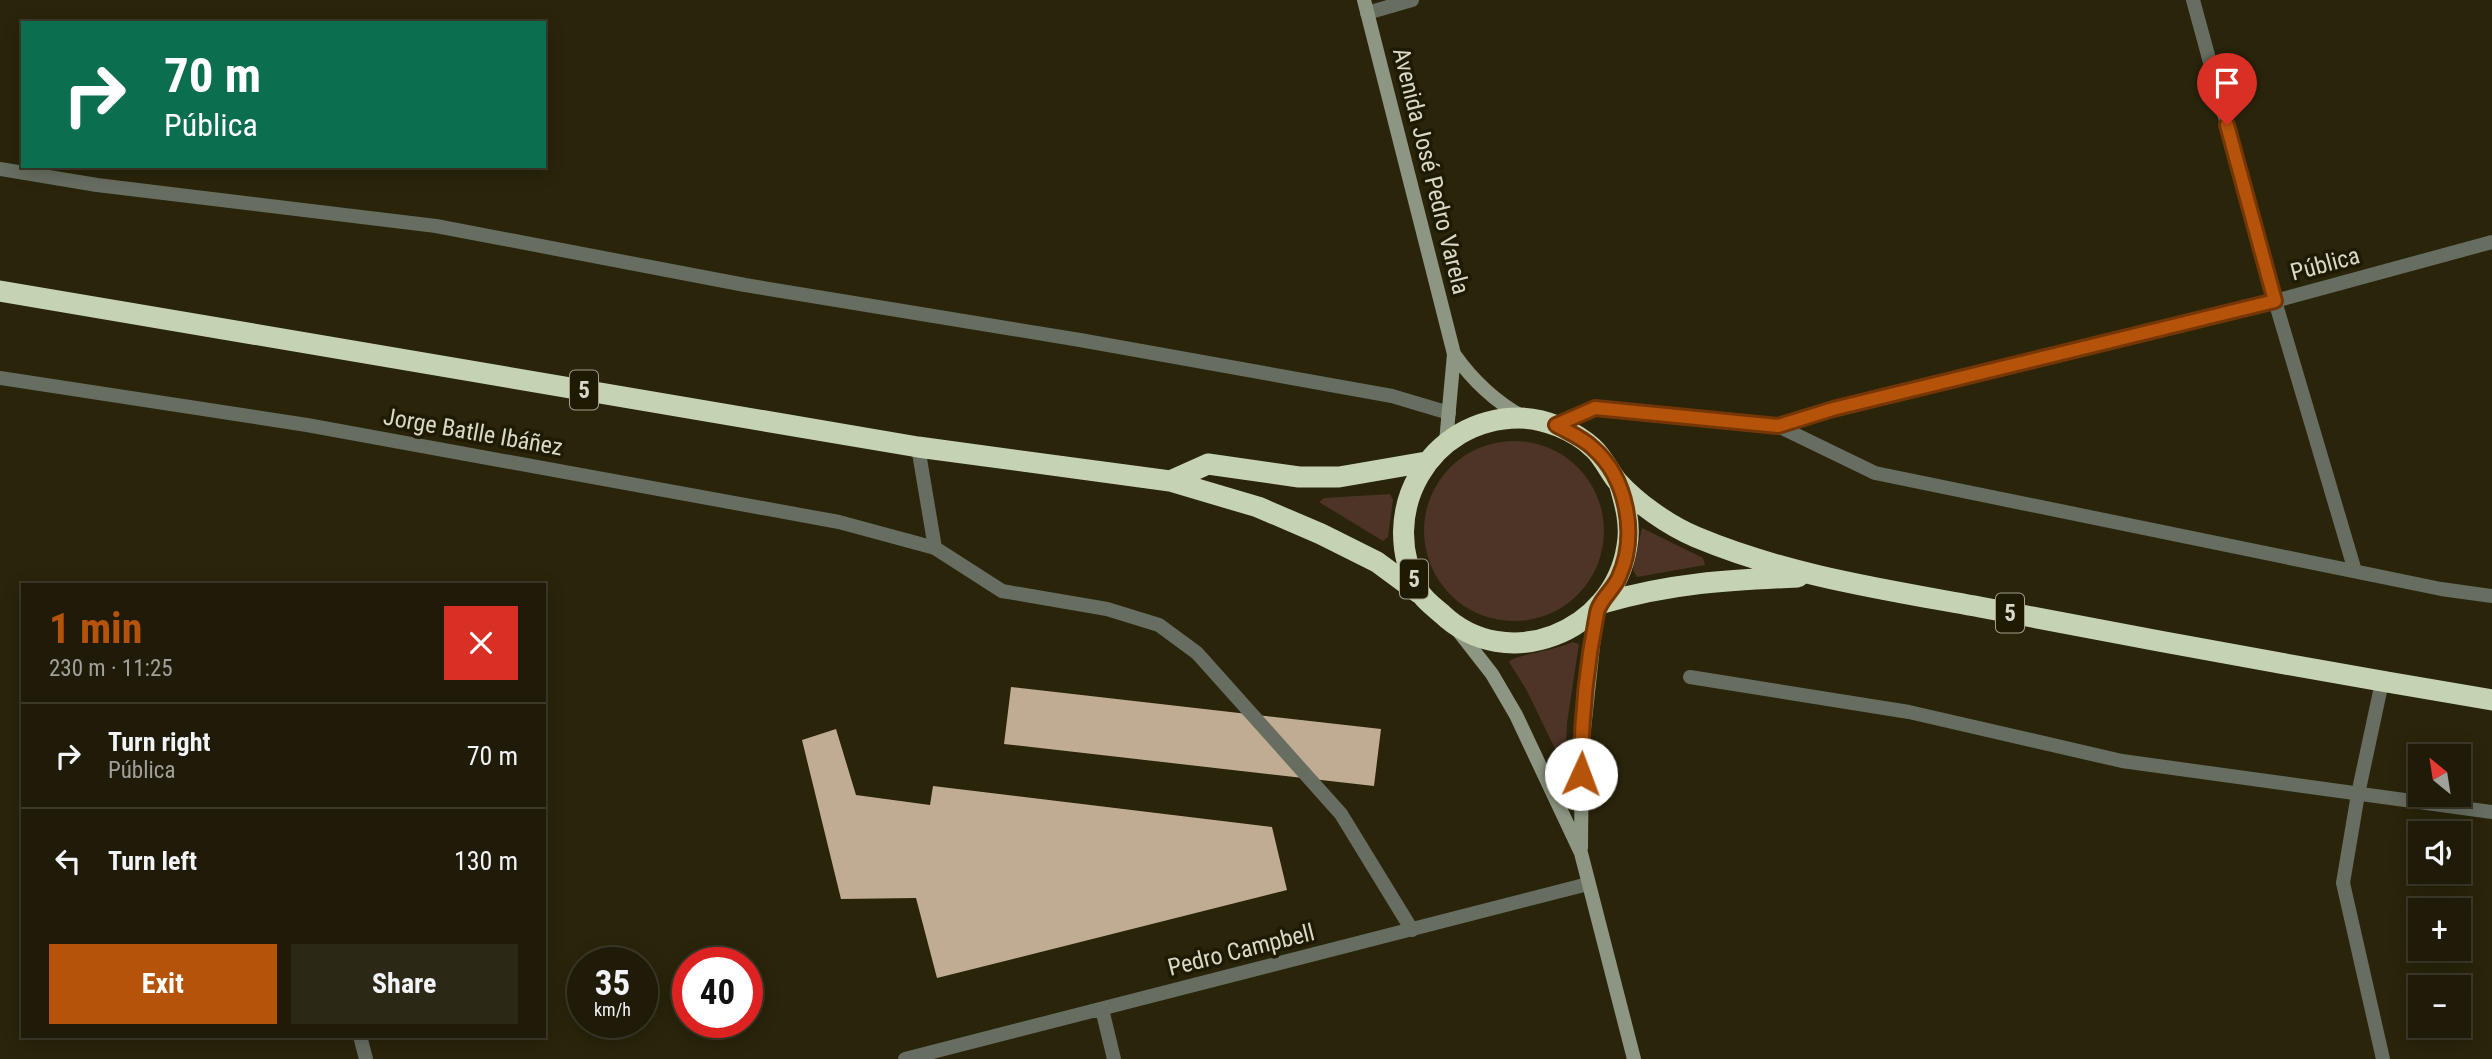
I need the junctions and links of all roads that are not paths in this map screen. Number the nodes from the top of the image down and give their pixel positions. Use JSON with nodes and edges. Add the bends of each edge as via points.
{"nodes":[{"id":1,"x":1412,"y":0,"type":"edge"},
{"id":2,"x":2193,"y":0,"type":"edge"},
{"id":3,"x":1366,"y":6,"type":"edge"},
{"id":4,"x":0,"y":169,"type":"edge"},
{"id":5,"x":2492,"y":242,"type":"edge"},
{"id":6,"x":0,"y":291,"type":"edge"},
{"id":7,"x":2275,"y":301,"type":"junction"},
{"id":8,"x":1454,"y":354,"type":"junction"},
{"id":9,"x":0,"y":378,"type":"edge"},
{"id":10,"x":1449,"y":413,"type":"junction"},
{"id":11,"x":1524,"y":418,"type":"junction"},
{"id":12,"x":1556,"y":425,"type":"junction"},
{"id":13,"x":1778,"y":426,"type":"junction"},
{"id":14,"x":1446,"y":442,"type":"junction"},
{"id":15,"x":918,"y":447,"type":"junction"},
{"id":16,"x":1426,"y":462,"type":"junction"},
{"id":17,"x":1170,"y":481,"type":"junction"},
{"id":18,"x":1619,"y":483,"type":"junction"},
{"id":19,"x":934,"y":548,"type":"junction"},
{"id":20,"x":2354,"y":571,"type":"junction"},
{"id":21,"x":1818,"y":576,"type":"junction"},
{"id":22,"x":1421,"y":594,"type":"junction"},
{"id":23,"x":2492,"y":596,"type":"edge"},
{"id":24,"x":1600,"y":606,"type":"junction"},
{"id":25,"x":1456,"y":627,"type":"junction"},
{"id":26,"x":1690,"y":677,"type":"dead end"},
{"id":27,"x":2382,"y":682,"type":"junction"},
{"id":28,"x":2492,"y":700,"type":"edge"},
{"id":29,"x":2358,"y":794,"type":"junction"},
{"id":30,"x":2492,"y":812,"type":"edge"},
{"id":31,"x":1581,"y":853,"type":"junction"},
{"id":32,"x":1588,"y":884,"type":"junction"},
{"id":33,"x":1412,"y":930,"type":"junction"},
{"id":34,"x":1102,"y":1009,"type":"junction"},
{"id":35,"x":361,"y":1038,"type":"edge"},
{"id":36,"x":366,"y":1059,"type":"edge"},
{"id":37,"x":905,"y":1059,"type":"edge"},
{"id":38,"x":1114,"y":1059,"type":"edge"},
{"id":39,"x":1634,"y":1059,"type":"edge"},
{"id":40,"x":2383,"y":1059,"type":"edge"}],
"edges":[{"from":1,"to":3,"type":"street"},
{"from":2,"to":7,"type":"street"},
{"from":3,"to":8,"type":"street","name":"Avenida José Pedro Varela"},
{"from":4,"to":10,"type":"street","via":[[436,226],[745,285],[1392,396]]},
{"from":5,"to":7,"type":"street","name":"Pública"},
{"from":6,"to":15,"type":"highway","number":"5"},
{"from":7,"to":13,"type":"street","name":"Pública"},
{"from":7,"to":20,"type":"street"},
{"from":8,"to":10,"type":"street"},
{"from":8,"to":11,"type":"street","via":[[1499,404]]},
{"from":9,"to":19,"type":"street","name":"Jorge Batlle Ibáñez","via":[[307,425],[839,522]]},
{"from":10,"to":14,"type":"street"},
{"from":11,"to":12,"type":"highway","number":"5"},
{"from":11,"to":14,"type":"highway","number":"5","via":[[1496,419]]},
{"from":12,"to":13,"type":"street","name":"Pública","via":[[1595,408]]},
{"from":12,"to":18,"type":"highway","number":"5","via":[[1593,448]]},
{"from":13,"to":20,"type":"street","via":[[1875,473]]},
{"from":14,"to":16,"type":"highway","number":"5"},
{"from":15,"to":17,"type":"highway","number":"5"},
{"from":15,"to":19,"type":"street"},
{"from":16,"to":17,"type":"highway","via":[[1339,477],[1299,477],[1208,464]]},
{"from":16,"to":22,"type":"highway","number":"5","via":[[1408,493],[1402,528],[1406,562]]},
{"from":17,"to":22,"type":"highway","number":"5","via":[[1258,507],[1321,534],[1377,562]]},
{"from":18,"to":21,"type":"highway","number":"5","via":[[1654,514],[1692,536]]},
{"from":18,"to":24,"type":"highway","number":"5","via":[[1628,513],[1628,545],[1620,576]]},
{"from":19,"to":33,"type":"street","name":"Jorge Batlle Ibáñez","via":[[1002,591],[1107,609],[1159,625],[1197,653],[1341,814]]},
{"from":20,"to":23,"type":"street"},
{"from":21,"to":24,"type":"highway","number":"5","via":[[1717,580],[1657,588]]},
{"from":21,"to":27,"type":"highway","number":"5"},
{"from":22,"to":25,"type":"highway","number":"5"},
{"from":24,"to":25,"type":"highway","number":"5","via":[[1567,632],[1530,643],[1491,642]]},
{"from":24,"to":31,"type":"street","via":[[1581,748]]},
{"from":25,"to":31,"type":"street","via":[[1517,715]]},
{"from":26,"to":29,"type":"street","via":[[1909,712],[2122,761]]},
{"from":27,"to":28,"type":"highway","number":"5"},
{"from":27,"to":29,"type":"street"},
{"from":29,"to":30,"type":"street"},
{"from":29,"to":40,"type":"street","via":[[2343,883]]},
{"from":31,"to":32,"type":"street"},
{"from":32,"to":33,"type":"street","name":"Pedro Campbell"},
{"from":32,"to":39,"type":"street"},
{"from":33,"to":34,"type":"street","name":"Pedro Campbell"},
{"from":34,"to":37,"type":"street","name":"Pedro Campbell"},
{"from":34,"to":38,"type":"street"},
{"from":35,"to":36,"type":"street"}]}
